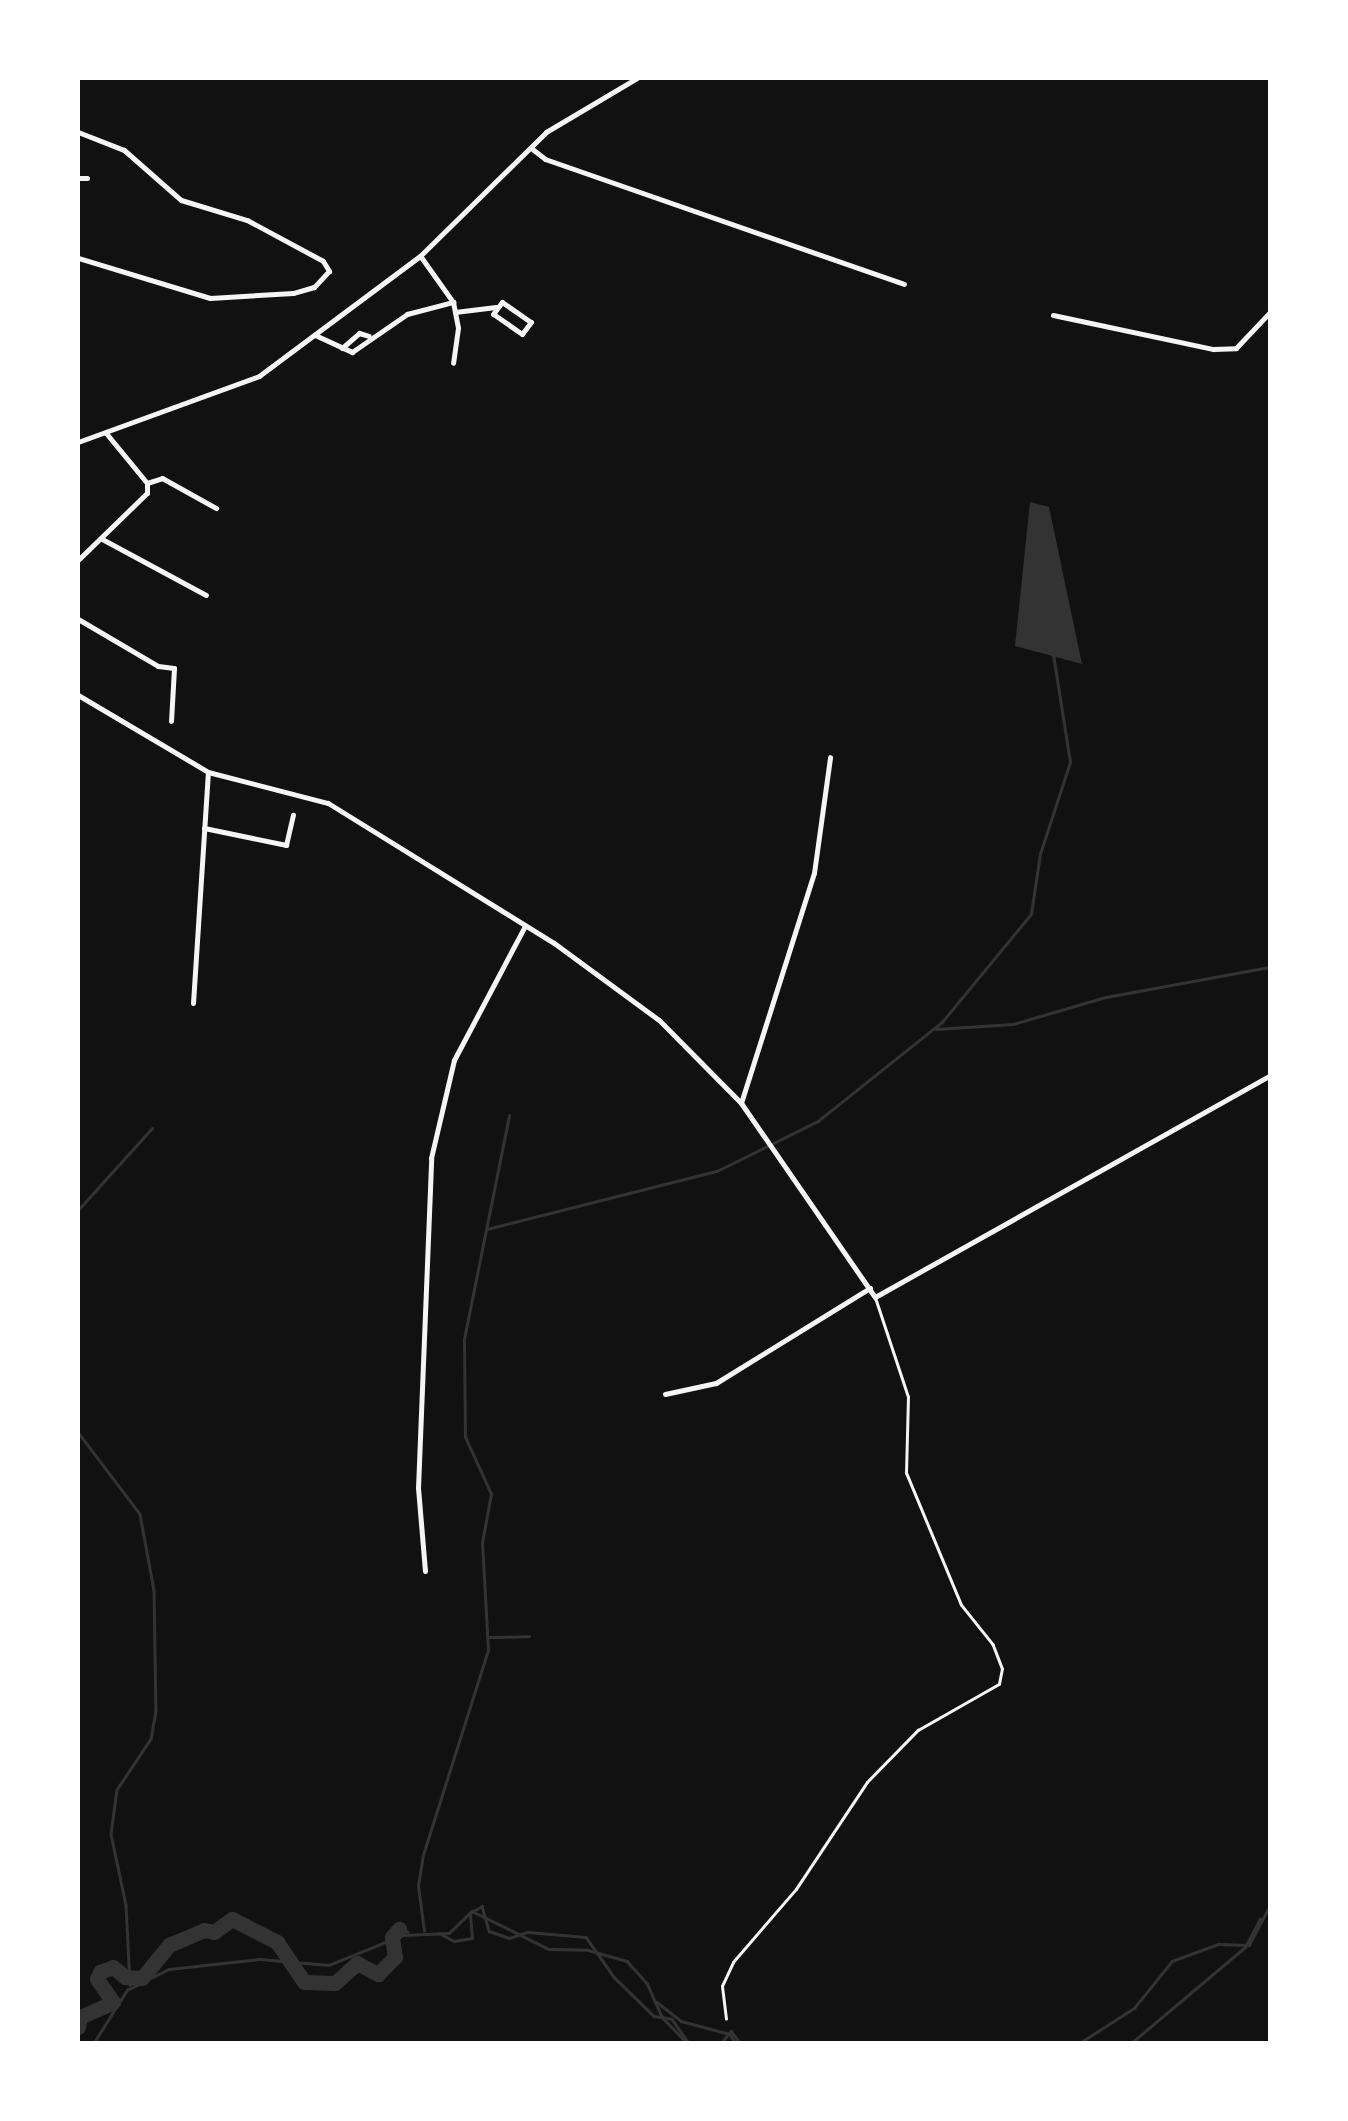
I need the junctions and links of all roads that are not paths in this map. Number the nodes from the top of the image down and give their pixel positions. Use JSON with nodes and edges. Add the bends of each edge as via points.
{"nodes":[{"id":1,"x":637,"y":78,"type":"edge"},
{"id":2,"x":78,"y":132,"type":"edge"},
{"id":3,"x":530,"y":148,"type":"junction"},
{"id":4,"x":78,"y":178,"type":"edge"},
{"id":5,"x":87,"y":178,"type":"dead end"},
{"id":6,"x":420,"y":256,"type":"junction"},
{"id":7,"x":78,"y":258,"type":"edge"},
{"id":8,"x":904,"y":284,"type":"dead end"},
{"id":9,"x":452,"y":302,"type":"junction"},
{"id":10,"x":497,"y":308,"type":"junction"},
{"id":11,"x":455,"y":312,"type":"junction"},
{"id":12,"x":1270,"y":312,"type":"edge"},
{"id":13,"x":1053,"y":315,"type":"dead end"},
{"id":14,"x":315,"y":336,"type":"junction"},
{"id":15,"x":452,"y":363,"type":"dead end"},
{"id":16,"x":106,"y":433,"type":"junction"},
{"id":17,"x":78,"y":442,"type":"edge"},
{"id":18,"x":147,"y":483,"type":"junction"},
{"id":19,"x":216,"y":508,"type":"dead end"},
{"id":20,"x":102,"y":539,"type":"junction"},
{"id":21,"x":78,"y":560,"type":"edge"},
{"id":22,"x":206,"y":595,"type":"dead end"},
{"id":23,"x":78,"y":619,"type":"edge"},
{"id":24,"x":78,"y":695,"type":"edge"},
{"id":25,"x":171,"y":721,"type":"dead end"},
{"id":26,"x":830,"y":757,"type":"dead end"},
{"id":27,"x":208,"y":772,"type":"junction"},
{"id":28,"x":293,"y":815,"type":"dead end"},
{"id":29,"x":204,"y":828,"type":"junction"},
{"id":30,"x":525,"y":926,"type":"junction"},
{"id":31,"x":193,"y":1002,"type":"dead end"},
{"id":32,"x":1270,"y":1075,"type":"edge"},
{"id":33,"x":741,"y":1103,"type":"junction"},
{"id":34,"x":870,"y":1288,"type":"junction"},
{"id":35,"x":874,"y":1296,"type":"junction"},
{"id":36,"x":665,"y":1394,"type":"dead end"},
{"id":37,"x":425,"y":1570,"type":"dead end"},
{"id":38,"x":726,"y":2020,"type":"dead end"}],
"edges":[{"from":1,"to":3,"type":"street"},
{"from":2,"to":7,"type":"street","via":[[124,150],[181,200],[247,220],[323,261],[328,271],[314,287],[293,293],[210,298]]},
{"from":3,"to":6,"type":"street"},
{"from":3,"to":8,"type":"street","via":[[545,159]]},
{"from":4,"to":5,"type":"street"},
{"from":6,"to":9,"type":"street"},
{"from":6,"to":14,"type":"street"},
{"from":9,"to":11,"type":"street"},
{"from":9,"to":14,"type":"street","via":[[407,314],[369,336],[359,332],[342,348]]},
{"from":10,"to":10,"type":"street","via":[[493,314],[522,334],[531,322],[502,302]]},
{"from":10,"to":11,"type":"street"},
{"from":11,"to":15,"type":"street"},
{"from":12,"to":13,"type":"street","via":[[1236,348],[1213,349]]},
{"from":14,"to":16,"type":"street","via":[[230,390]]},
{"from":16,"to":17,"type":"street"},
{"from":16,"to":18,"type":"street"},
{"from":18,"to":19,"type":"street","via":[[162,478]]},
{"from":18,"to":20,"type":"street","via":[[140,506]]},
{"from":20,"to":21,"type":"street"},
{"from":20,"to":22,"type":"street"},
{"from":23,"to":25,"type":"street","via":[[158,666],[174,668]]},
{"from":24,"to":27,"type":"street"},
{"from":26,"to":33,"type":"street","via":[[814,873]]},
{"from":27,"to":29,"type":"street"},
{"from":27,"to":30,"type":"street","via":[[328,803]]},
{"from":28,"to":29,"type":"street","via":[[286,846]]},
{"from":29,"to":31,"type":"street"},
{"from":30,"to":33,"type":"street","via":[[659,1020]]},
{"from":30,"to":37,"type":"street","via":[[454,1060],[431,1158],[418,1488]]},
{"from":32,"to":35,"type":"street"},
{"from":33,"to":34,"type":"street"},
{"from":34,"to":35,"type":"street"},
{"from":34,"to":36,"type":"street","via":[[716,1382]]},
{"from":35,"to":38,"type":"lane","via":[[908,1397],[906,1473],[960,1606],[993,1645],[1002,1670],[998,1684],[918,1730],[867,1782],[796,1890],[733,1962],[722,1986]]}]}
